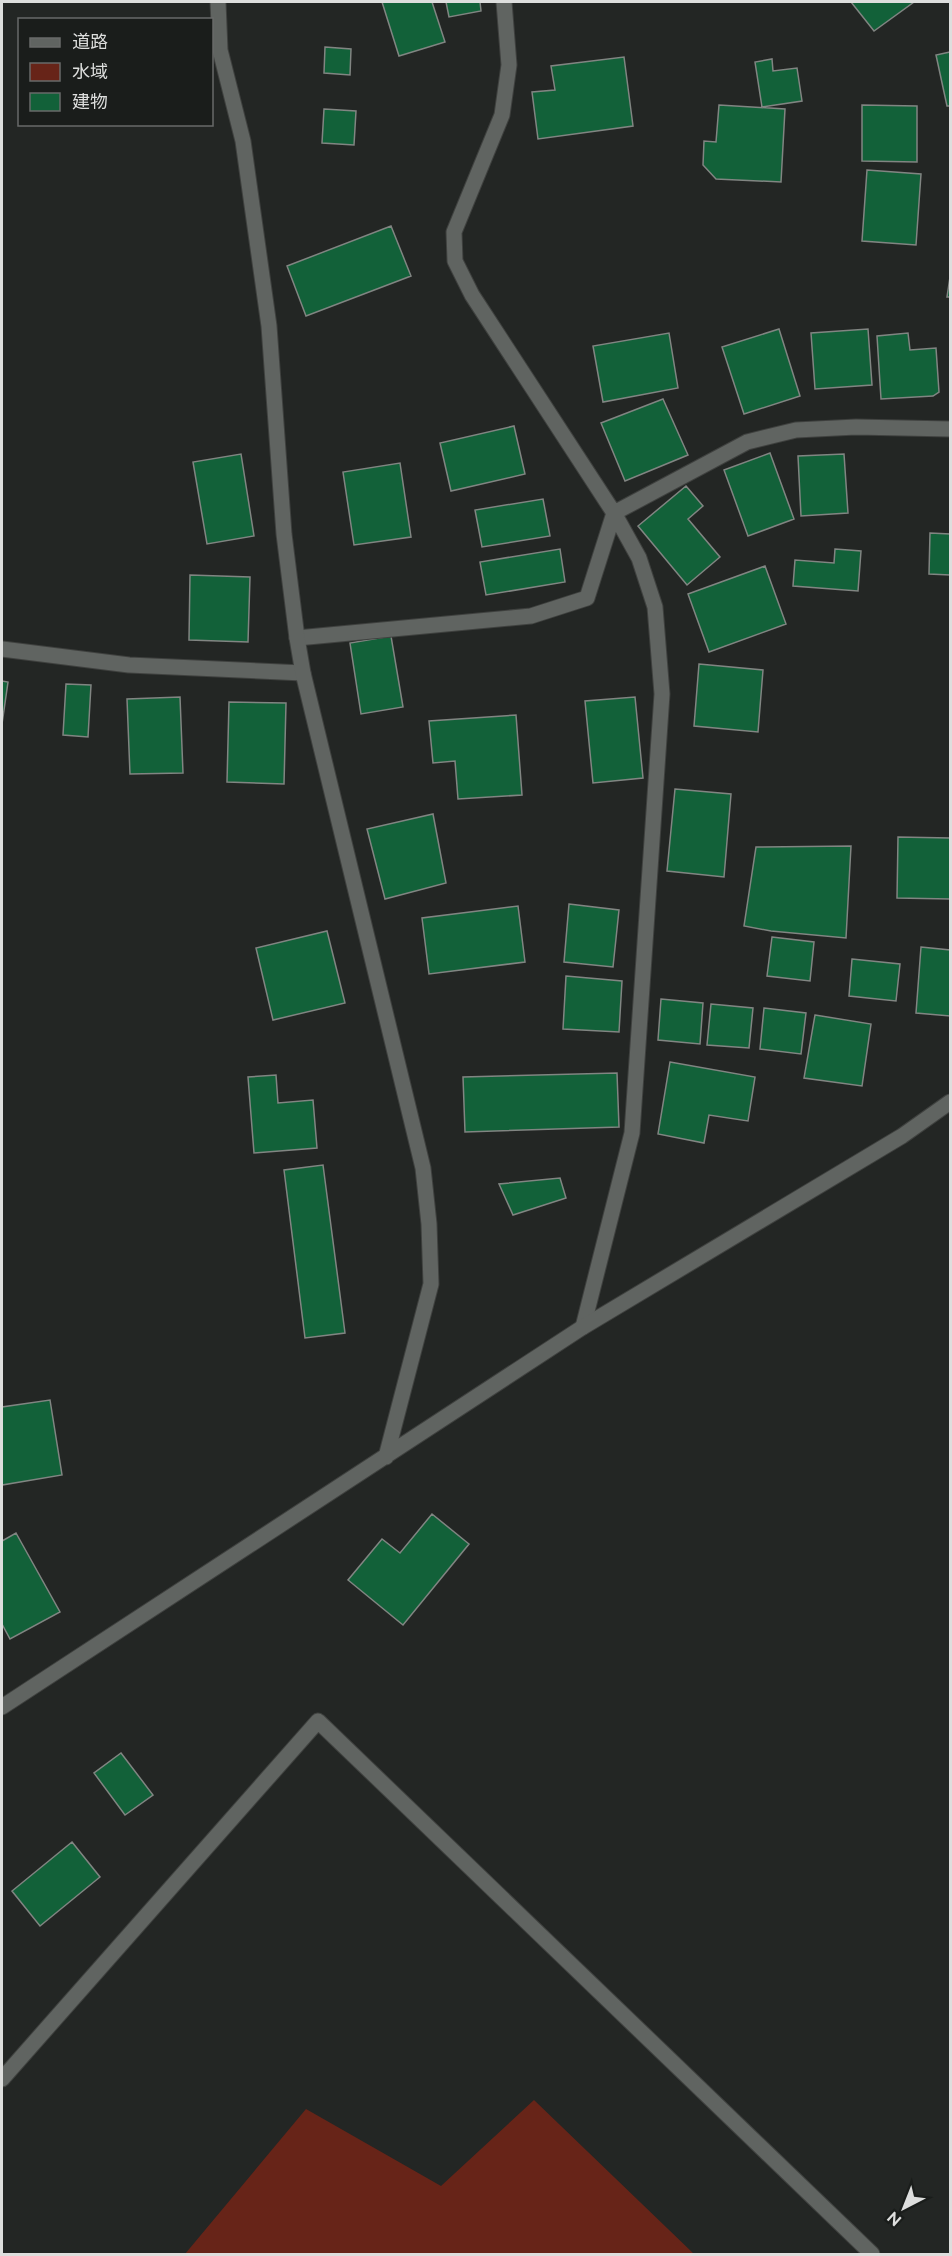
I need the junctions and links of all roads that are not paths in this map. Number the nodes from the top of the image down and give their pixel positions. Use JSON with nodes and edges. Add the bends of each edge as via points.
{"nodes":[{"id":1,"x":218,"y":2,"type":"edge"},
{"id":2,"x":504,"y":2,"type":"edge"},
{"id":3,"x":951,"y":429,"type":"edge"},
{"id":4,"x":614,"y":513,"type":"junction"},
{"id":5,"x":297,"y":638,"type":"junction"},
{"id":6,"x":2,"y":649,"type":"edge"},
{"id":7,"x":303,"y":673,"type":"junction"},
{"id":8,"x":951,"y":1102,"type":"edge"},
{"id":9,"x":583,"y":1327,"type":"junction"},
{"id":10,"x":386,"y":1457,"type":"junction"},
{"id":11,"x":2,"y":1707,"type":"edge"},
{"id":12,"x":2,"y":2079,"type":"edge"},
{"id":13,"x":872,"y":2254,"type":"edge"}],
"edges":[{"from":1,"to":5,"type":"street","via":[[220,50],[243,141],[269,326],[279,483]]},
{"from":2,"to":4,"type":"street","via":[[509,65],[502,115],[454,232],[455,261],[472,295]]},
{"from":3,"to":4,"type":"street","via":[[796,430],[747,442]]},
{"from":4,"to":5,"type":"street","via":[[587,598],[531,616]]},
{"from":4,"to":9,"type":"street","via":[[639,558],[655,607],[662,694],[632,1133]]},
{"from":5,"to":7,"type":"street"},
{"from":6,"to":7,"type":"street","via":[[129,665]]},
{"from":7,"to":10,"type":"street","via":[[423,1168],[429,1224],[431,1284]]},
{"from":8,"to":9,"type":"street","via":[[902,1136]]},
{"from":9,"to":10,"type":"street"},
{"from":10,"to":11,"type":"street"},
{"from":12,"to":13,"type":"street","via":[[318,1721]]}]}
